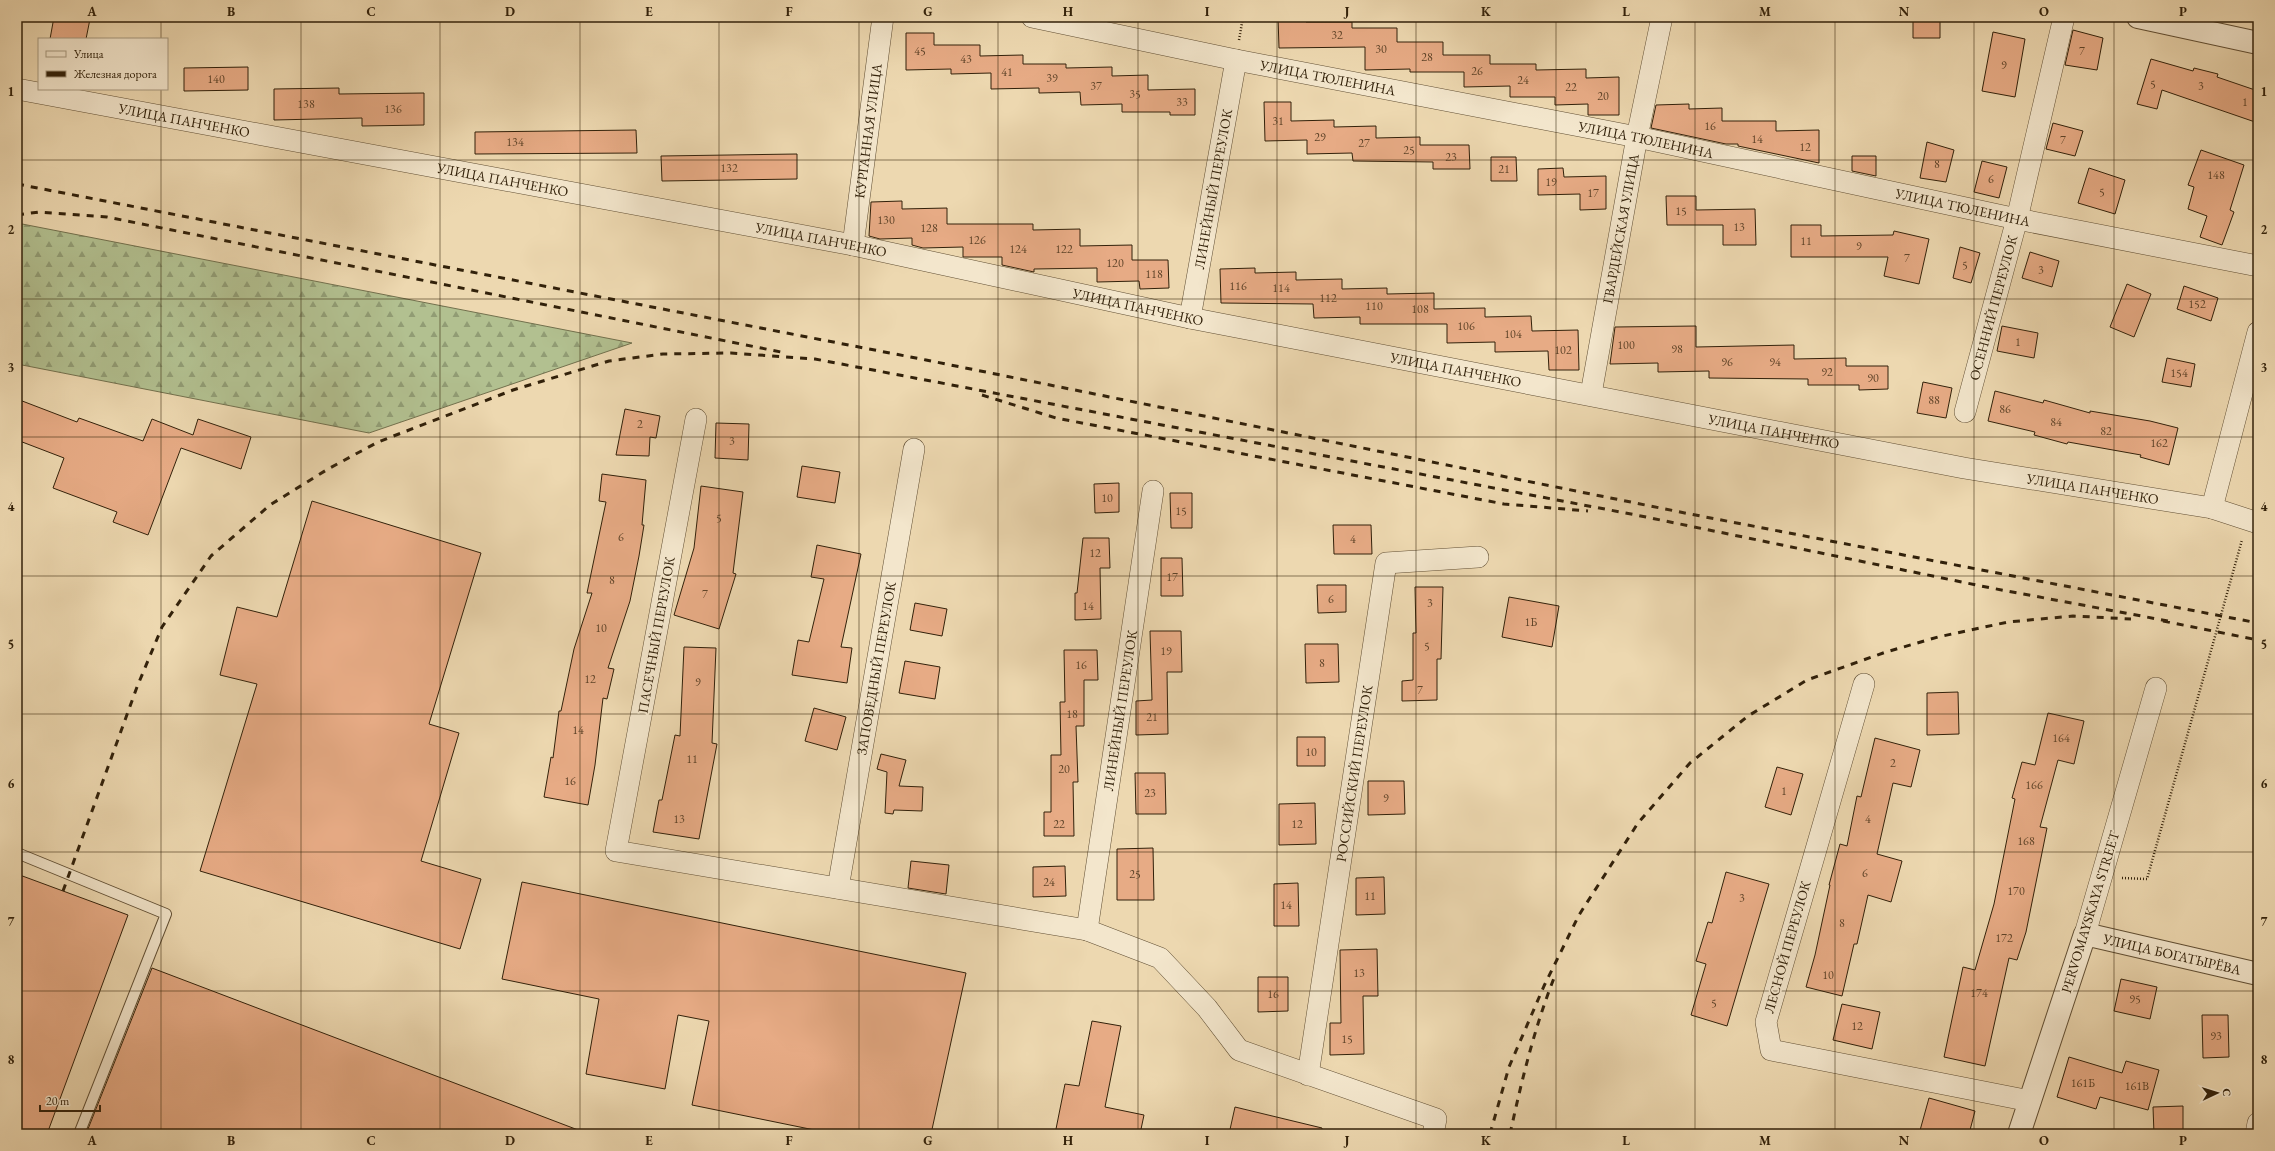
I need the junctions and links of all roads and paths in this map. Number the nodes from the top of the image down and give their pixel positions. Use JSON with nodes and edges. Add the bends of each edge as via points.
{"nodes":[{"id":1,"x":883,"y":17,"type":"edge"},
{"id":2,"x":1032,"y":17,"type":"edge"},
{"id":3,"x":1662,"y":17,"type":"edge"},
{"id":4,"x":2064,"y":17,"type":"edge"},
{"id":5,"x":2138,"y":17,"type":"edge"},
{"id":6,"x":2258,"y":43,"type":"edge"},
{"id":7,"x":1236,"y":60,"type":"junction"},
{"id":8,"x":17,"y":89,"type":"edge"},
{"id":9,"x":1637,"y":137,"type":"junction"},
{"id":10,"x":2017,"y":219,"type":"junction"},
{"id":11,"x":853,"y":245,"type":"junction"},
{"id":12,"x":2258,"y":266,"type":"edge"},
{"id":13,"x":1190,"y":318,"type":"junction"},
{"id":14,"x":2258,"y":332,"type":"edge"},
{"id":15,"x":1591,"y":394,"type":"junction"},
{"id":16,"x":1964,"y":412,"type":"dead end"},
{"id":17,"x":696,"y":419,"type":"dead end"},
{"id":18,"x":914,"y":449,"type":"dead end"},
{"id":19,"x":1153,"y":492,"type":"dead end"},
{"id":20,"x":2212,"y":508,"type":"junction"},
{"id":21,"x":2253,"y":522,"type":"edge"},
{"id":22,"x":1478,"y":556,"type":"dead end"},
{"id":23,"x":1864,"y":684,"type":"dead end"},
{"id":24,"x":2156,"y":688,"type":"dead end"},
{"id":25,"x":17,"y":853,"type":"edge"},
{"id":26,"x":2101,"y":877,"type":"junction"},
{"id":27,"x":838,"y":888,"type":"junction"},
{"id":28,"x":1087,"y":930,"type":"junction"},
{"id":29,"x":2085,"y":934,"type":"junction"},
{"id":30,"x":2258,"y":974,"type":"edge"},
{"id":31,"x":1308,"y":1075,"type":"junction"},
{"id":32,"x":2030,"y":1101,"type":"junction"},
{"id":33,"x":2258,"y":1123,"type":"edge"},
{"id":34,"x":1435,"y":1126,"type":"edge"},
{"id":35,"x":79,"y":1134,"type":"edge"},
{"id":36,"x":2019,"y":1134,"type":"edge"},
{"id":37,"x":2256,"y":1134,"type":"edge"}],
"edges":[{"from":1,"to":11,"type":"street","name":"КУРГАННАЯ УЛИЦА"},
{"from":2,"to":7,"type":"street","name":"УЛИЦА ТЮЛЕНИНА"},
{"from":3,"to":9,"type":"street","name":"ГВАРДЕЙСКАЯ УЛИЦА"},
{"from":4,"to":10,"type":"street","name":"ОСЕННИЙ ПЕРЕУЛОК"},
{"from":5,"to":6,"type":"street"},
{"from":7,"to":9,"type":"street","name":"УЛИЦА ТЮЛЕНИНА"},
{"from":7,"to":13,"type":"street","name":"ЛИНЕЙНЫЙ ПЕРЕУЛОК"},
{"from":8,"to":11,"type":"street","name":"УЛИЦА ПАНЧЕНКО"},
{"from":9,"to":10,"type":"street","name":"УЛИЦА ТЮЛЕНИНА"},
{"from":9,"to":15,"type":"street","name":"ГВАРДЕЙСКАЯ УЛИЦА"},
{"from":10,"to":12,"type":"street","name":"УЛИЦА ТЮЛЕНИНА"},
{"from":10,"to":16,"type":"street","name":"ОСЕННИЙ ПЕРЕУЛОК"},
{"from":11,"to":13,"type":"street","name":"УЛИЦА ПАНЧЕНКО"},
{"from":13,"to":15,"type":"street","name":"УЛИЦА ПАНЧЕНКО"},
{"from":14,"to":20,"type":"street"},
{"from":15,"to":20,"type":"street","name":"УЛИЦА ПАНЧЕНКО","via":[[1964,468]]},
{"from":17,"to":27,"type":"street","name":"ПАСЕЧНЫЙ ПЕРЕУЛОК","via":[[616,851]]},
{"from":18,"to":27,"type":"street","name":"ЗАПОВЕДНЫЙ ПЕРЕУЛОК"},
{"from":19,"to":28,"type":"street","name":"ЛИНЕЙНЫЙ ПЕРЕУЛОК"},
{"from":20,"to":21,"type":"street","name":"УЛИЦА ПАНЧЕНКО"},
{"from":21,"to":26,"type":"path","via":[[2147,879]]},
{"from":22,"to":31,"type":"street","name":"РОССИЙСКИЙ ПЕРЕУЛОК","via":[[1386,563]]},
{"from":23,"to":32,"type":"street","name":"ЛЕСНОЙ ПЕРЕУЛОК","via":[[1766,1022],[1771,1050]]},
{"from":24,"to":26,"type":"street","name":"PERVOMAYSKAYA STREET"},
{"from":25,"to":35,"type":"lane","via":[[166,914]]},
{"from":26,"to":29,"type":"street","name":"PERVOMAYSKAYA STREET"},
{"from":27,"to":28,"type":"street"},
{"from":28,"to":31,"type":"street","via":[[1160,958],[1208,1008],[1239,1050]]},
{"from":29,"to":30,"type":"street","name":"УЛИЦА БОГАТЫРЁВА"},
{"from":29,"to":32,"type":"street","name":"PERVOMAYSKAYA STREET"},
{"from":31,"to":34,"type":"street"},
{"from":32,"to":36,"type":"street","name":"PERVOMAYSKAYA STREET"},
{"from":33,"to":37,"type":"street"}]}
